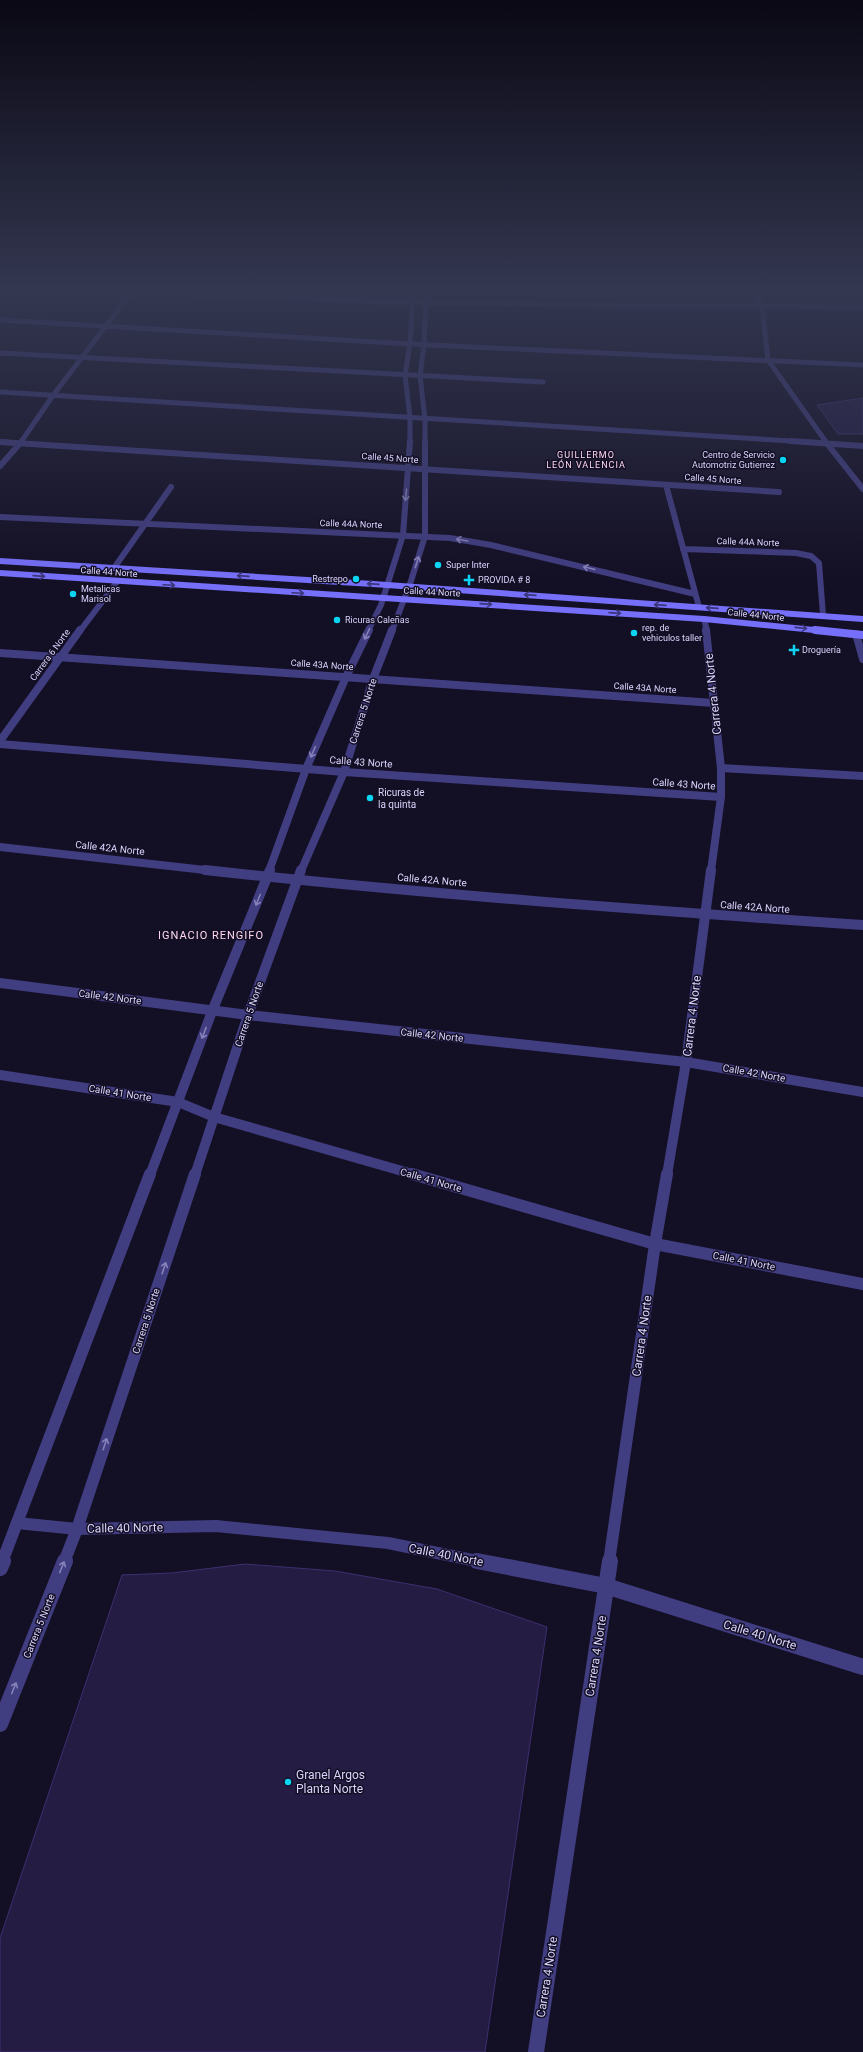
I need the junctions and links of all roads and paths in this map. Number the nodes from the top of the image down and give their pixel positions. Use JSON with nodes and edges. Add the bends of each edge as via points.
{"nodes":[{"id":1,"x":58,"y":389,"type":"edge"},
{"id":2,"x":407,"y":389,"type":"edge"},
{"id":3,"x":421,"y":389,"type":"edge"},
{"id":4,"x":788,"y":389,"type":"edge"},
{"id":5,"x":0,"y":392,"type":"edge"},
{"id":6,"x":54,"y":394,"type":"junction"},
{"id":7,"x":410,"y":418,"type":"junction"},
{"id":8,"x":425,"y":419,"type":"junction"},
{"id":9,"x":0,"y":442,"type":"edge"},
{"id":10,"x":20,"y":444,"type":"junction"},
{"id":11,"x":827,"y":444,"type":"junction"},
{"id":12,"x":863,"y":446,"type":"edge"},
{"id":13,"x":0,"y":466,"type":"edge"},
{"id":14,"x":409,"y":468,"type":"junction"},
{"id":15,"x":426,"y":469,"type":"junction"},
{"id":16,"x":666,"y":485,"type":"junction"},
{"id":17,"x":171,"y":487,"type":"dead end"},
{"id":18,"x":863,"y":489,"type":"edge"},
{"id":19,"x":779,"y":492,"type":"dead end"},
{"id":20,"x":0,"y":517,"type":"edge"},
{"id":21,"x":144,"y":524,"type":"junction"},
{"id":22,"x":403,"y":535,"type":"junction"},
{"id":23,"x":425,"y":536,"type":"junction"},
{"id":24,"x":684,"y":549,"type":"junction"},
{"id":25,"x":0,"y":561,"type":"edge"},
{"id":26,"x":114,"y":568,"type":"junction"},
{"id":27,"x":0,"y":573,"type":"edge"},
{"id":28,"x":117,"y":582,"type":"junction"},
{"id":29,"x":388,"y":586,"type":"junction"},
{"id":30,"x":409,"y":587,"type":"junction"},
{"id":31,"x":695,"y":594,"type":"junction"},
{"id":32,"x":383,"y":598,"type":"junction"},
{"id":33,"x":405,"y":599,"type":"junction"},
{"id":34,"x":699,"y":607,"type":"junction"},
{"id":35,"x":823,"y":615,"type":"junction"},
{"id":36,"x":704,"y":619,"type":"junction"},
{"id":37,"x":863,"y":619,"type":"edge"},
{"id":38,"x":859,"y":634,"type":"edge"},
{"id":39,"x":0,"y":653,"type":"edge"},
{"id":40,"x":59,"y":658,"type":"junction"},
{"id":41,"x":863,"y":658,"type":"edge"},
{"id":42,"x":346,"y":677,"type":"junction"},
{"id":43,"x":374,"y":679,"type":"junction"},
{"id":44,"x":714,"y":703,"type":"junction"},
{"id":45,"x":0,"y":742,"type":"edge"},
{"id":46,"x":721,"y":768,"type":"junction"},
{"id":47,"x":306,"y":769,"type":"junction"},
{"id":48,"x":344,"y":772,"type":"junction"},
{"id":49,"x":863,"y":776,"type":"edge"},
{"id":50,"x":721,"y":797,"type":"junction"},
{"id":51,"x":0,"y":847,"type":"edge"},
{"id":52,"x":267,"y":877,"type":"junction"},
{"id":53,"x":297,"y":880,"type":"junction"},
{"id":54,"x":705,"y":914,"type":"junction"},
{"id":55,"x":863,"y":925,"type":"edge"},
{"id":56,"x":0,"y":983,"type":"edge"},
{"id":57,"x":213,"y":1009,"type":"junction"},
{"id":58,"x":248,"y":1015,"type":"junction"},
{"id":59,"x":686,"y":1062,"type":"junction"},
{"id":60,"x":0,"y":1075,"type":"edge"},
{"id":61,"x":863,"y":1092,"type":"edge"},
{"id":62,"x":178,"y":1102,"type":"junction"},
{"id":63,"x":214,"y":1117,"type":"junction"},
{"id":64,"x":655,"y":1244,"type":"junction"},
{"id":65,"x":863,"y":1284,"type":"edge"},
{"id":66,"x":17,"y":1523,"type":"junction"},
{"id":67,"x":77,"y":1529,"type":"junction"},
{"id":68,"x":0,"y":1568,"type":"edge"},
{"id":69,"x":606,"y":1586,"type":"junction"},
{"id":70,"x":863,"y":1667,"type":"edge"},
{"id":71,"x":0,"y":1724,"type":"edge"},
{"id":72,"x":536,"y":2052,"type":"edge"}],
"edges":[{"from":1,"to":6,"type":"street"},
{"from":2,"to":7,"type":"street"},
{"from":3,"to":8,"type":"street","name":"Carrera 5 Norte"},
{"from":4,"to":11,"type":"street"},
{"from":5,"to":6,"type":"street"},
{"from":6,"to":7,"type":"street"},
{"from":6,"to":10,"type":"street"},
{"from":7,"to":8,"type":"street"},
{"from":7,"to":14,"type":"street"},
{"from":8,"to":11,"type":"street"},
{"from":8,"to":15,"type":"street","name":"Carrera 5 Norte"},
{"from":9,"to":10,"type":"street","name":"Calle 45 Norte"},
{"from":10,"to":13,"type":"street"},
{"from":10,"to":14,"type":"street","name":"Calle 45 Norte"},
{"from":11,"to":12,"type":"street"},
{"from":11,"to":18,"type":"street"},
{"from":14,"to":15,"type":"street","name":"Calle 45 Norte"},
{"from":14,"to":22,"type":"street","one_way":true},
{"from":15,"to":16,"type":"street","name":"Calle 45 Norte"},
{"from":15,"to":23,"type":"street","name":"Carrera 5 Norte"},
{"from":16,"to":19,"type":"street","name":"Calle 45 Norte"},
{"from":16,"to":24,"type":"street"},
{"from":17,"to":21,"type":"street"},
{"from":20,"to":21,"type":"street","name":"Calle 44A Norte"},
{"from":21,"to":22,"type":"street","name":"Calle 44A Norte"},
{"from":21,"to":26,"type":"street"},
{"from":22,"to":23,"type":"street","name":"Calle 44A Norte"},
{"from":22,"to":29,"type":"street"},
{"from":30,"to":23,"type":"street","name":"Carrera 5 Norte","one_way":true},
{"from":31,"to":23,"type":"street","name":"Calle 44A Norte","one_way":true,"via":[[491,545]]},
{"from":24,"to":31,"type":"street"},
{"from":24,"to":35,"type":"street","name":"Calle 44A Norte","via":[[796,553],[811,556],[819,563]]},
{"from":25,"to":26,"type":"main road","name":"Calle 44 Norte"},
{"from":29,"to":26,"type":"main road","name":"Calle 44 Norte","one_way":true},
{"from":27,"to":28,"type":"main road","name":"Calle 44 Norte","one_way":true},
{"from":28,"to":32,"type":"main road","name":"Calle 44 Norte","one_way":true},
{"from":28,"to":40,"type":"street","name":"Carrera 6 Norte"},
{"from":29,"to":30,"type":"main road","name":"Calle 44 Norte"},
{"from":29,"to":32,"type":"street"},
{"from":30,"to":33,"type":"street","name":"Carrera 5 Norte"},
{"from":34,"to":30,"type":"main road","name":"Calle 44 Norte","one_way":true},
{"from":31,"to":34,"type":"street"},
{"from":32,"to":33,"type":"main road","name":"Calle 44 Norte"},
{"from":32,"to":42,"type":"street","one_way":true},
{"from":33,"to":36,"type":"main road","name":"Calle 44 Norte","one_way":true},
{"from":33,"to":43,"type":"street","name":"Carrera 5 Norte"},
{"from":35,"to":34,"type":"main road","name":"Calle 44 Norte","one_way":true},
{"from":35,"to":37,"type":"main road","name":"Calle 44 Norte"},
{"from":36,"to":38,"type":"main road","name":"Calle 44 Norte","one_way":true},
{"from":36,"to":44,"type":"street","name":"Carrera 4 Norte"},
{"from":38,"to":41,"type":"street"},
{"from":39,"to":40,"type":"street","name":"Calle 43A Norte"},
{"from":40,"to":42,"type":"street","name":"Calle 43A Norte"},
{"from":40,"to":45,"type":"street","name":"Carrera 6 Norte"},
{"from":42,"to":43,"type":"street","name":"Calle 43A Norte"},
{"from":42,"to":47,"type":"street","one_way":true},
{"from":43,"to":44,"type":"street","name":"Calle 43A Norte"},
{"from":43,"to":48,"type":"street","name":"Carrera 5 Norte"},
{"from":44,"to":46,"type":"street","name":"Carrera 4 Norte"},
{"from":45,"to":47,"type":"street","name":"Calle 43 Norte"},
{"from":46,"to":49,"type":"street","name":"Calle 43 Norte"},
{"from":46,"to":50,"type":"street","name":"Carrera 4 Norte"},
{"from":47,"to":48,"type":"street","name":"Calle 43 Norte"},
{"from":47,"to":52,"type":"street"},
{"from":48,"to":50,"type":"street","name":"Calle 43 Norte"},
{"from":48,"to":53,"type":"street","name":"Carrera 5 Norte"},
{"from":50,"to":54,"type":"street","name":"Carrera 4 Norte"},
{"from":51,"to":52,"type":"street","name":"Calle 42A Norte"},
{"from":52,"to":53,"type":"street","name":"Calle 42A Norte"},
{"from":52,"to":57,"type":"street","one_way":true},
{"from":53,"to":54,"type":"street","name":"Calle 42A Norte"},
{"from":53,"to":58,"type":"street","name":"Carrera 5 Norte"},
{"from":54,"to":55,"type":"street","name":"Calle 42A Norte"},
{"from":54,"to":59,"type":"street","name":"Carrera 4 Norte"},
{"from":56,"to":57,"type":"street","name":"Calle 42 Norte"},
{"from":57,"to":58,"type":"street","name":"Calle 42 Norte"},
{"from":57,"to":62,"type":"street","one_way":true},
{"from":58,"to":59,"type":"street","name":"Calle 42 Norte"},
{"from":58,"to":63,"type":"street","name":"Carrera 5 Norte"},
{"from":59,"to":61,"type":"street","name":"Calle 42 Norte"},
{"from":59,"to":64,"type":"street","name":"Carrera 4 Norte"},
{"from":60,"to":62,"type":"street","name":"Calle 41 Norte"},
{"from":62,"to":63,"type":"street","name":"Calle 41 Norte"},
{"from":62,"to":66,"type":"street"},
{"from":63,"to":64,"type":"street","name":"Calle 41 Norte"},
{"from":67,"to":63,"type":"street","name":"Carrera 5 Norte","one_way":true},
{"from":64,"to":65,"type":"street","name":"Calle 41 Norte"},
{"from":64,"to":69,"type":"street","name":"Carrera 4 Norte"},
{"from":66,"to":67,"type":"street","name":"Calle 40 Norte"},
{"from":66,"to":68,"type":"street"},
{"from":67,"to":69,"type":"street","name":"Calle 40 Norte","via":[[216,1526],[388,1543]]},
{"from":71,"to":67,"type":"street","name":"Carrera 5 Norte","one_way":true},
{"from":69,"to":70,"type":"street","name":"Calle 40 Norte"},
{"from":69,"to":72,"type":"street","name":"Carrera 4 Norte"}]}
